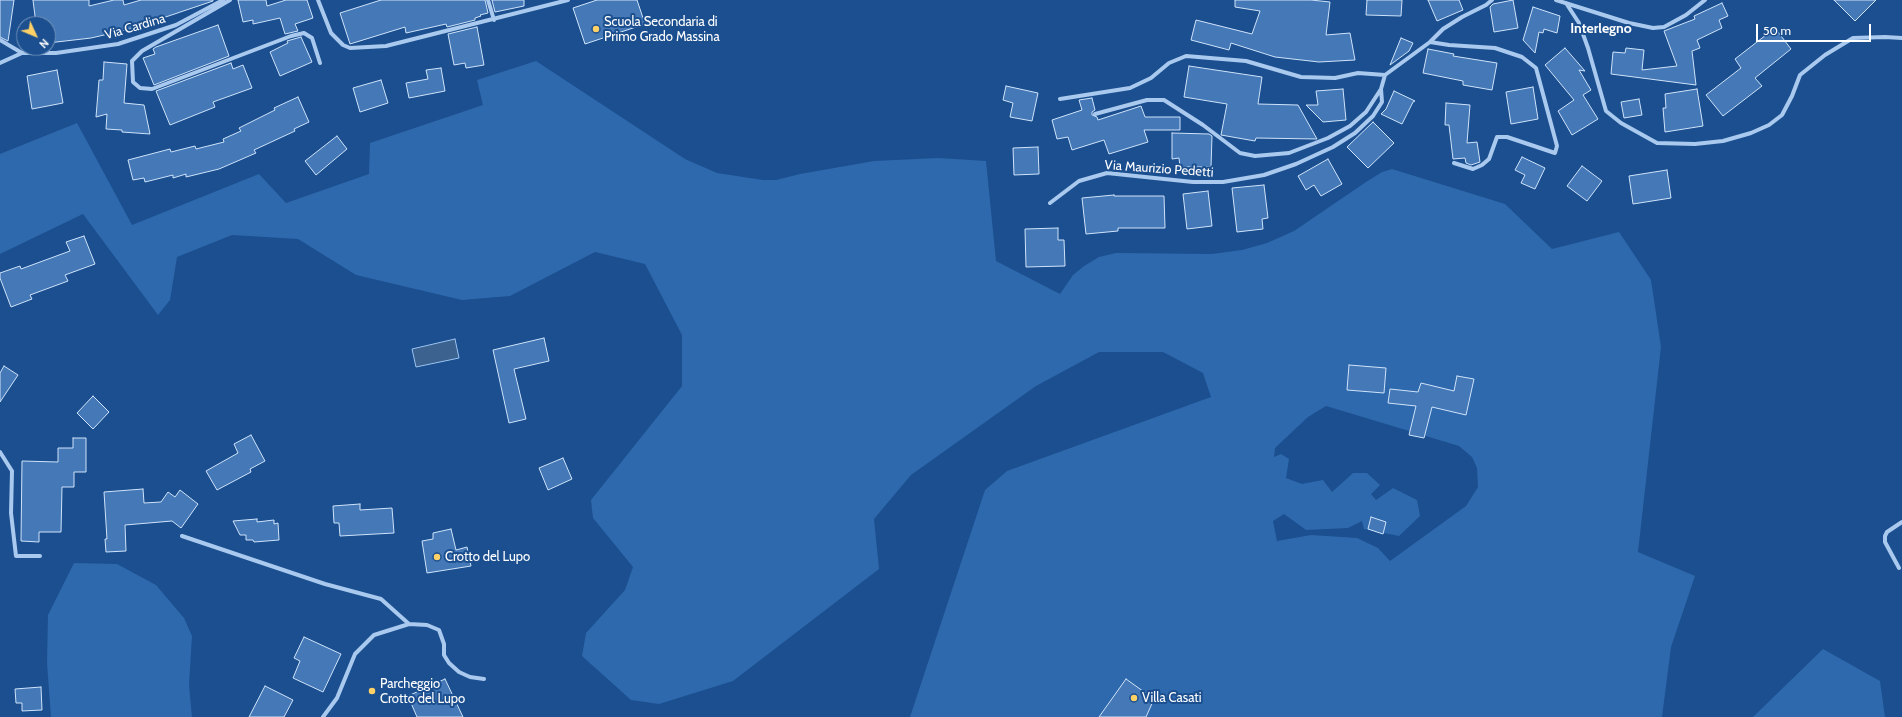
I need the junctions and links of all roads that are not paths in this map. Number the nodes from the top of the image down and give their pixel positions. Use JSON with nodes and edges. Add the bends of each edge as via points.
{"nodes":[{"id":1,"x":223,"y":0,"type":"edge"},
{"id":2,"x":230,"y":0,"type":"edge"},
{"id":3,"x":318,"y":0,"type":"edge"},
{"id":4,"x":488,"y":0,"type":"edge"},
{"id":5,"x":568,"y":0,"type":"edge"},
{"id":6,"x":1492,"y":0,"type":"edge"},
{"id":7,"x":1556,"y":0,"type":"edge"},
{"id":8,"x":1705,"y":0,"type":"edge"},
{"id":9,"x":1566,"y":3,"type":"junction"},
{"id":10,"x":494,"y":20,"type":"junction"},
{"id":11,"x":1902,"y":38,"type":"edge"},
{"id":12,"x":0,"y":40,"type":"edge"},
{"id":13,"x":1430,"y":42,"type":"junction"},
{"id":14,"x":16,"y":49,"type":"edge"},
{"id":15,"x":56,"y":53,"type":"edge"},
{"id":16,"x":16,"y":56,"type":"edge"},
{"id":17,"x":0,"y":63,"type":"edge"},
{"id":18,"x":320,"y":63,"type":"dead end"},
{"id":19,"x":1385,"y":75,"type":"junction"},
{"id":20,"x":1381,"y":90,"type":"junction"},
{"id":21,"x":1060,"y":99,"type":"dead end"},
{"id":22,"x":1095,"y":114,"type":"dead end"},
{"id":23,"x":1454,"y":163,"type":"dead end"},
{"id":24,"x":1050,"y":203,"type":"dead end"},
{"id":25,"x":0,"y":452,"type":"edge"},
{"id":26,"x":1902,"y":522,"type":"edge"},
{"id":27,"x":182,"y":536,"type":"dead end"},
{"id":28,"x":40,"y":556,"type":"dead end"},
{"id":29,"x":1899,"y":568,"type":"dead end"},
{"id":30,"x":410,"y":624,"type":"junction"},
{"id":31,"x":484,"y":679,"type":"dead end"},
{"id":32,"x":323,"y":717,"type":"edge"}],
"edges":[{"from":1,"to":15,"type":"street","name":"Via Cardina","via":[[176,25],[118,44]]},
{"from":2,"to":18,"type":"street","via":[[142,51],[132,61],[133,82],[140,88],[152,89],[304,33],[312,38]]},
{"from":3,"to":10,"type":"street","via":[[331,33],[350,48],[386,46]]},
{"from":4,"to":10,"type":"street"},
{"from":5,"to":10,"type":"street"},
{"from":6,"to":13,"type":"street","via":[[1443,29]]},
{"from":7,"to":9,"type":"street"},
{"from":8,"to":9,"type":"street","via":[[1686,15],[1664,27],[1653,28]]},
{"from":9,"to":11,"type":"street","via":[[1579,23],[1606,111],[1621,123],[1657,143],[1695,144],[1723,141],[1752,133],[1782,115],[1800,75],[1825,55],[1853,38]]},
{"from":12,"to":14,"type":"street"},
{"from":13,"to":19,"type":"street"},
{"from":13,"to":23,"type":"street","via":[[1495,48],[1522,57],[1536,68],[1557,146],[1555,153],[1507,137],[1497,137],[1489,159],[1482,165],[1473,169]]},
{"from":16,"to":17,"type":"street"},
{"from":19,"to":20,"type":"street"},
{"from":19,"to":21,"type":"street","via":[[1358,72],[1335,78],[1301,77],[1246,61],[1186,56],[1169,63],[1151,78],[1130,88]]},
{"from":20,"to":22,"type":"street","via":[[1366,112],[1350,126],[1328,138],[1289,153],[1269,155],[1240,153],[1164,100],[1147,100]]},
{"from":20,"to":24,"type":"street","name":"Via Maurizio Pedetti","via":[[1382,102],[1373,116],[1355,133],[1308,158],[1264,175],[1223,182],[1193,182],[1107,172],[1079,181]]},
{"from":25,"to":28,"type":"street","via":[[12,471],[11,513],[16,556]]},
{"from":26,"to":29,"type":"street","via":[[1885,536],[1885,542]]},
{"from":27,"to":30,"type":"street","via":[[325,584],[381,598]]},
{"from":30,"to":31,"type":"street","via":[[427,625],[439,630],[444,644],[444,655],[449,663],[459,672]]},
{"from":30,"to":32,"type":"street","via":[[374,635],[355,654],[334,702]]}]}
